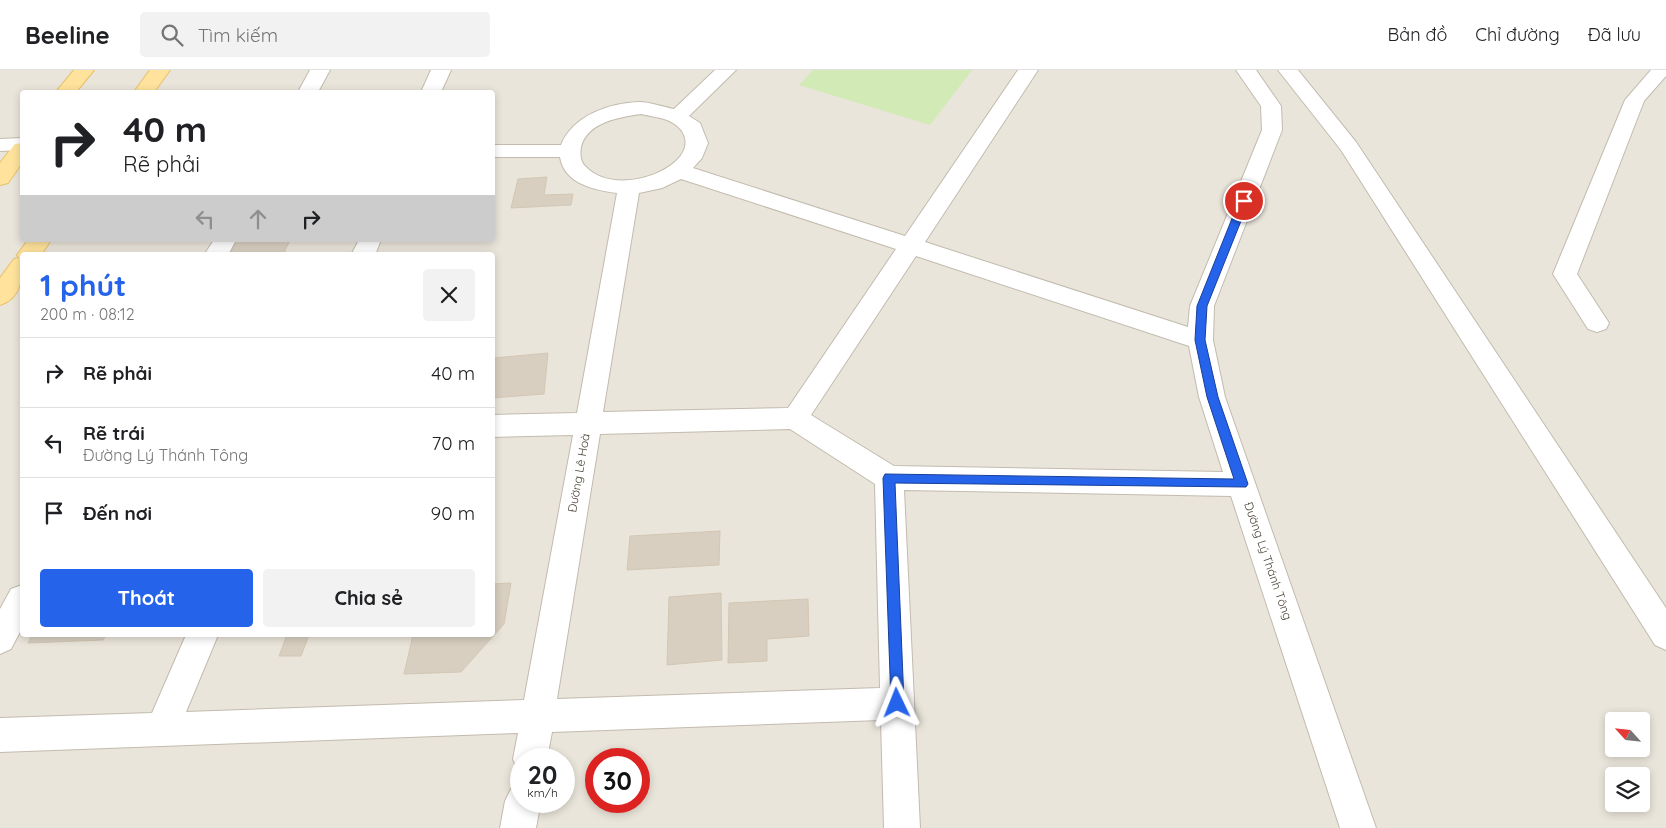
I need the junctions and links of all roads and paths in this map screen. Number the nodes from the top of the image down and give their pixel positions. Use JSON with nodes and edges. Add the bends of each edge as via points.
{"nodes":[{"id":1,"x":84,"y":70,"type":"edge"},
{"id":2,"x":160,"y":70,"type":"edge"},
{"id":3,"x":320,"y":70,"type":"edge"},
{"id":4,"x":440,"y":70,"type":"edge"},
{"id":5,"x":726,"y":70,"type":"edge"},
{"id":6,"x":1028,"y":70,"type":"edge"},
{"id":7,"x":1246,"y":70,"type":"edge"},
{"id":8,"x":1288,"y":70,"type":"edge"},
{"id":9,"x":1661,"y":70,"type":"edge"},
{"id":10,"x":68,"y":90,"type":"edge"},
{"id":11,"x":145,"y":90,"type":"edge"},
{"id":12,"x":309,"y":90,"type":"edge"},
{"id":13,"x":432,"y":90,"type":"edge"},
{"id":14,"x":678,"y":116,"type":"junction"},
{"id":15,"x":16,"y":151,"type":"edge"},
{"id":16,"x":495,"y":151,"type":"edge"},
{"id":17,"x":568,"y":151,"type":"junction"},
{"id":18,"x":680,"y":170,"type":"junction"},
{"id":19,"x":0,"y":178,"type":"edge"},
{"id":20,"x":628,"y":187,"type":"junction"},
{"id":21,"x":910,"y":246,"type":"junction"},
{"id":22,"x":20,"y":268,"type":"edge"},
{"id":23,"x":0,"y":296,"type":"edge"},
{"id":24,"x":1597,"y":323,"type":"dead end"},
{"id":25,"x":1200,"y":340,"type":"junction"},
{"id":26,"x":795,"y":418,"type":"junction"},
{"id":27,"x":588,"y":424,"type":"junction"},
{"id":28,"x":495,"y":426,"type":"edge"},
{"id":29,"x":889,"y":478,"type":"junction"},
{"id":30,"x":1242,"y":484,"type":"junction"},
{"id":31,"x":20,"y":603,"type":"edge"},
{"id":32,"x":1666,"y":635,"type":"edge"},
{"id":33,"x":201,"y":637,"type":"edge"},
{"id":34,"x":0,"y":639,"type":"edge"},
{"id":35,"x":897,"y":703,"type":"junction"},
{"id":36,"x":538,"y":715,"type":"junction"},
{"id":37,"x":162,"y":729,"type":"junction"},
{"id":38,"x":0,"y":735,"type":"edge"},
{"id":39,"x":532,"y":748,"type":"edge"},
{"id":40,"x":521,"y":813,"type":"edge"},
{"id":41,"x":518,"y":828,"type":"edge"},
{"id":42,"x":902,"y":828,"type":"edge"},
{"id":43,"x":1358,"y":828,"type":"edge"}],
"edges":[{"from":1,"to":10,"type":"main road"},
{"from":2,"to":11,"type":"main road"},
{"from":3,"to":12,"type":"street"},
{"from":4,"to":13,"type":"street"},
{"from":5,"to":14,"type":"street"},
{"from":6,"to":21,"type":"street"},
{"from":7,"to":25,"type":"street","name":"Đường Lý Thánh Tông","via":[[1271,106],[1272,130],[1202,306]]},
{"from":8,"to":32,"type":"street","via":[[1349,147]]},
{"from":9,"to":24,"type":"street","via":[[1636,100],[1565,274]]},
{"from":14,"to":17,"type":"street","via":[[641,108],[601,116],[584,126],[573,138]]},
{"from":14,"to":18,"type":"street","via":[[690,124],[696,135],[697,147],[692,159]]},
{"from":15,"to":19,"type":"main road"},
{"from":16,"to":17,"type":"street"},
{"from":17,"to":20,"type":"street","via":[[570,163],[578,173],[609,186]]},
{"from":18,"to":20,"type":"street","via":[[648,185]]},
{"from":18,"to":21,"type":"street"},
{"from":20,"to":27,"type":"street","name":"Đường Lê Hoà"},
{"from":21,"to":25,"type":"street"},
{"from":21,"to":26,"type":"street"},
{"from":22,"to":23,"type":"main road"},
{"from":25,"to":30,"type":"street","name":"Đường Lý Thánh Tông","via":[[1212,397]]},
{"from":26,"to":27,"type":"street"},
{"from":26,"to":29,"type":"street"},
{"from":27,"to":28,"type":"street"},
{"from":27,"to":36,"type":"street","name":"Đường Lê Hoà"},
{"from":29,"to":30,"type":"street"},
{"from":29,"to":35,"type":"street"},
{"from":30,"to":43,"type":"street","name":"Đường Lý Thánh Tông"},
{"from":31,"to":34,"type":"street"},
{"from":33,"to":37,"type":"street"},
{"from":35,"to":36,"type":"street"},
{"from":35,"to":42,"type":"street"},
{"from":36,"to":37,"type":"street"},
{"from":36,"to":39,"type":"street","name":"Đường Lê Hoà"},
{"from":37,"to":38,"type":"street"},
{"from":40,"to":41,"type":"street"}]}
